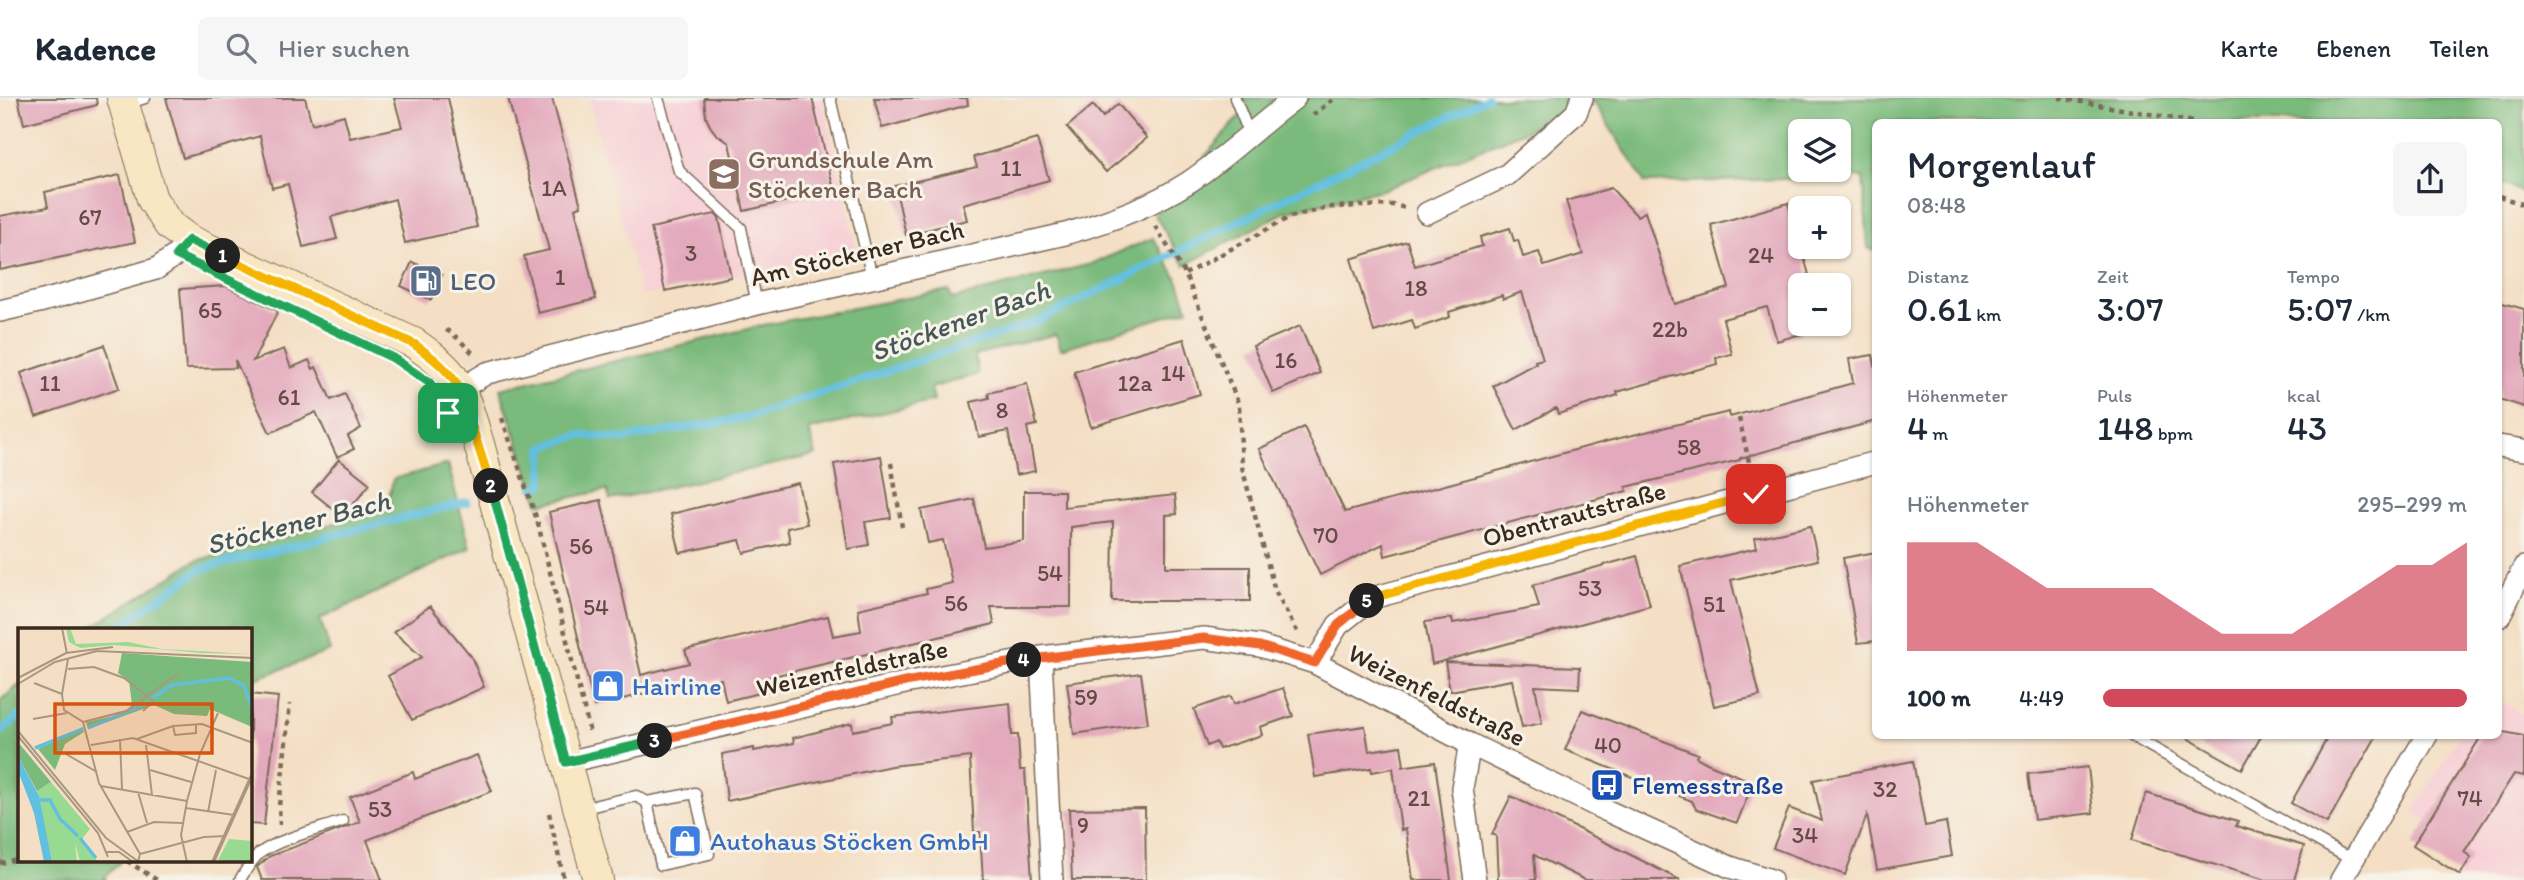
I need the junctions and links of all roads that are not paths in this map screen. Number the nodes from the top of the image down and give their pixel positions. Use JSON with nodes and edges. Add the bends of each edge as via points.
{"nodes":[{"id":1,"x":658,"y":98,"type":"edge"},
{"id":2,"x":830,"y":98,"type":"edge"},
{"id":3,"x":1235,"y":98,"type":"edge"},
{"id":4,"x":1295,"y":98,"type":"edge"},
{"id":5,"x":1583,"y":98,"type":"edge"},
{"id":6,"x":130,"y":100,"type":"edge"},
{"id":7,"x":1249,"y":133,"type":"junction"},
{"id":8,"x":1427,"y":213,"type":"road end"},
{"id":9,"x":189,"y":240,"type":"junction"},
{"id":10,"x":872,"y":278,"type":"junction"},
{"id":11,"x":757,"y":304,"type":"junction"},
{"id":12,"x":0,"y":311,"type":"edge"},
{"id":13,"x":460,"y":389,"type":"junction"},
{"id":14,"x":2502,"y":446,"type":"edge"},
{"id":15,"x":2524,"y":450,"type":"edge"},
{"id":16,"x":1872,"y":463,"type":"edge"},
{"id":17,"x":2524,"y":567,"type":"edge"},
{"id":18,"x":2502,"y":611,"type":"edge"},
{"id":19,"x":1041,"y":657,"type":"junction"},
{"id":20,"x":1315,"y":663,"type":"junction"},
{"id":21,"x":2137,"y":739,"type":"edge"},
{"id":22,"x":2425,"y":739,"type":"edge"},
{"id":23,"x":1469,"y":744,"type":"junction"},
{"id":24,"x":566,"y":762,"type":"junction"},
{"id":25,"x":648,"y":802,"type":"junction"},
{"id":26,"x":578,"y":809,"type":"junction"},
{"id":27,"x":343,"y":821,"type":"dead end"},
{"id":28,"x":2352,"y":860,"type":"junction"},
{"id":29,"x":252,"y":861,"type":"edge"},
{"id":30,"x":251,"y":862,"type":"edge"},
{"id":31,"x":240,"y":880,"type":"edge"},
{"id":32,"x":598,"y":880,"type":"edge"},
{"id":33,"x":1052,"y":880,"type":"edge"},
{"id":34,"x":1475,"y":880,"type":"edge"},
{"id":35,"x":1771,"y":880,"type":"edge"},
{"id":36,"x":2341,"y":880,"type":"edge"}],
"edges":[{"from":1,"to":11,"type":"lane","via":[[679,171],[741,228]]},
{"from":2,"to":10,"type":"lane"},
{"from":3,"to":7,"type":"lane"},
{"from":4,"to":7,"type":"street","name":"Am Stöckener Bach"},
{"from":5,"to":8,"type":"street","via":[[1576,113],[1507,175]]},
{"from":6,"to":9,"type":"street","via":[[152,199],[169,225]]},
{"from":7,"to":10,"type":"street","name":"Am Stöckener Bach","via":[[1188,182],[1109,222]]},
{"from":9,"to":12,"type":"street","via":[[156,269]]},
{"from":9,"to":13,"type":"street","via":[[414,344],[439,362]]},
{"from":10,"to":11,"type":"street","name":"Am Stöckener Bach"},
{"from":11,"to":13,"type":"street","name":"Am Stöckener Bach","via":[[487,373]]},
{"from":13,"to":24,"type":"street","via":[[483,457]]},
{"from":14,"to":15,"type":"street"},
{"from":16,"to":20,"type":"street","name":"Obentrautstraße","via":[[1372,598],[1338,625]]},
{"from":17,"to":18,"type":"street"},
{"from":19,"to":20,"type":"street","name":"Weizenfeldstraße","via":[[1204,638],[1260,646]]},
{"from":19,"to":24,"type":"street","name":"Weizenfeldstraße","via":[[905,682]]},
{"from":19,"to":33,"type":"street"},
{"from":20,"to":23,"type":"street","name":"Weizenfeldstraße"},
{"from":21,"to":28,"type":"lane"},
{"from":22,"to":28,"type":"street"},
{"from":23,"to":34,"type":"street","via":[[1462,788]]},
{"from":23,"to":35,"type":"street","name":"Weizenfeldstraße","via":[[1730,867]]},
{"from":24,"to":26,"type":"street"},
{"from":25,"to":25,"type":"lane","via":[[661,865],[709,854],[695,793]]},
{"from":25,"to":26,"type":"lane","via":[[636,796]]},
{"from":26,"to":32,"type":"street"},
{"from":27,"to":29,"type":"lane","via":[[282,843]]},
{"from":28,"to":36,"type":"street"},
{"from":30,"to":31,"type":"lane"}]}
